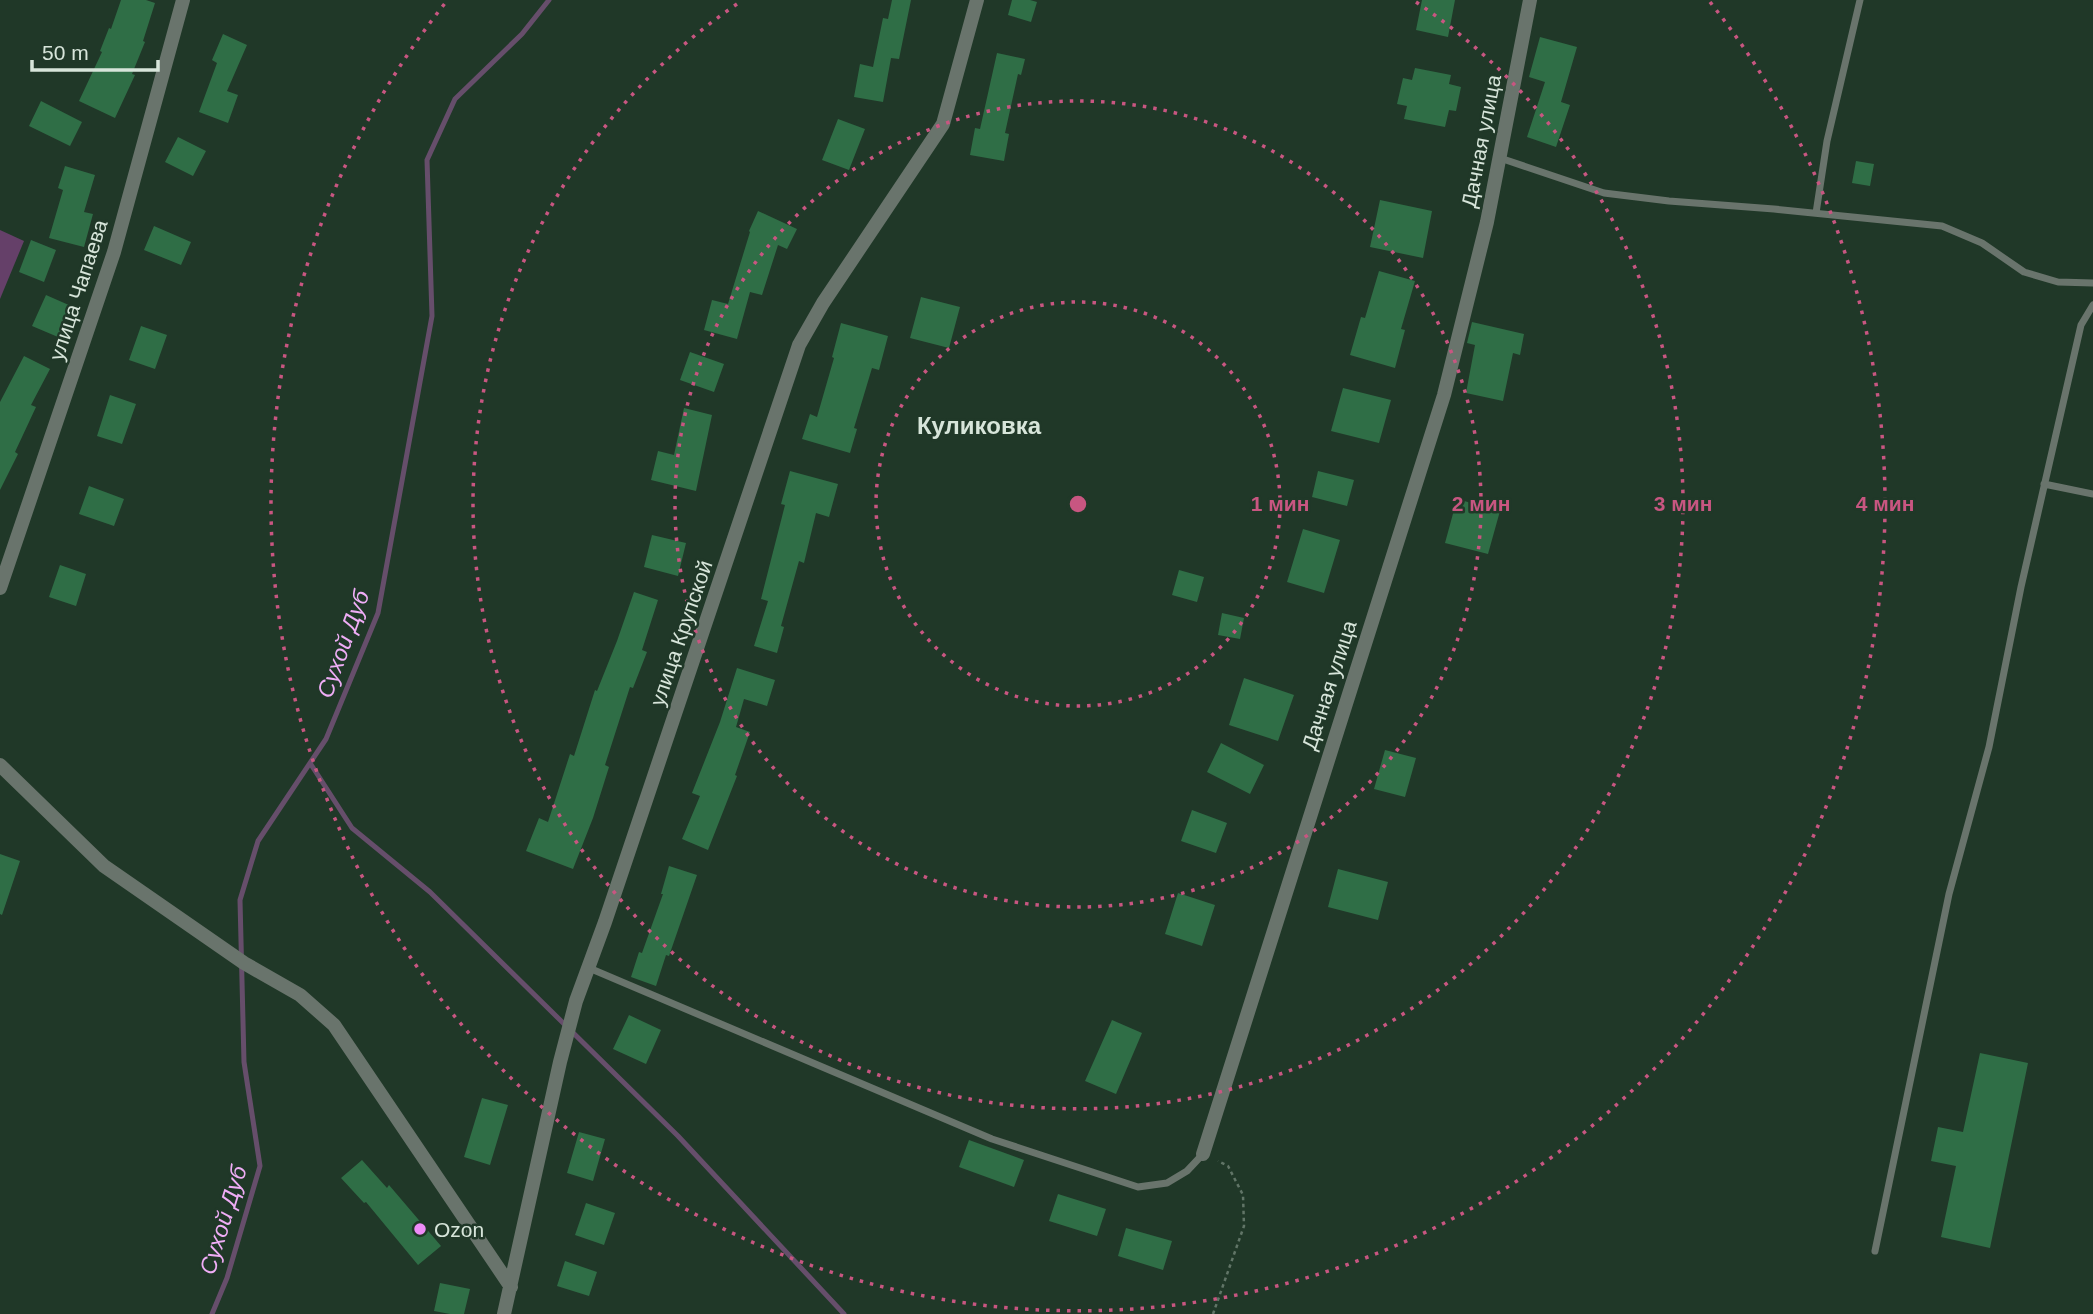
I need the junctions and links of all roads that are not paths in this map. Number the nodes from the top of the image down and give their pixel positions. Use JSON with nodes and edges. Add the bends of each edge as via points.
{"nodes":[{"id":1,"x":183,"y":0,"type":"edge"},
{"id":2,"x":977,"y":0,"type":"edge"},
{"id":3,"x":1530,"y":0,"type":"edge"},
{"id":4,"x":1860,"y":0,"type":"edge"},
{"id":5,"x":1500,"y":158,"type":"junction"},
{"id":6,"x":1816,"y":213,"type":"junction"},
{"id":7,"x":2093,"y":283,"type":"edge"},
{"id":8,"x":2093,"y":305,"type":"edge"},
{"id":9,"x":2044,"y":484,"type":"junction"},
{"id":10,"x":2093,"y":494,"type":"edge"},
{"id":11,"x":0,"y":588,"type":"edge"},
{"id":12,"x":0,"y":765,"type":"edge"},
{"id":13,"x":588,"y":968,"type":"junction"},
{"id":14,"x":1203,"y":1154,"type":"joint"},
{"id":15,"x":1875,"y":1251,"type":"dead end"},
{"id":16,"x":511,"y":1287,"type":"junction"},
{"id":17,"x":504,"y":1314,"type":"edge"}],
"edges":[{"from":1,"to":11,"type":"street","name":"улица Чапаева","via":[[114,252]]},
{"from":2,"to":13,"type":"street","name":"улица Крупской","via":[[943,124],[799,345]]},
{"from":3,"to":5,"type":"street","name":"Дачная улица"},
{"from":4,"to":6,"type":"lane","via":[[1827,141]]},
{"from":5,"to":6,"type":"lane","via":[[1604,193]]},
{"from":5,"to":14,"type":"street","name":"Дачная улица","via":[[1444,395]]},
{"from":6,"to":7,"type":"lane","via":[[1942,226],[1982,243],[2024,272],[2058,282]]},
{"from":8,"to":9,"type":"lane","via":[[2081,325]]},
{"from":9,"to":10,"type":"lane"},
{"from":9,"to":15,"type":"lane","via":[[1989,747],[1949,894]]},
{"from":12,"to":16,"type":"street","via":[[104,866],[244,963],[300,995],[334,1026]]},
{"from":13,"to":14,"type":"lane","via":[[992,1139],[1138,1187],[1167,1183]]},
{"from":13,"to":16,"type":"street","name":"улица Крупской","via":[[560,1062]]},
{"from":16,"to":17,"type":"street","name":"улица Крупской"}]}
